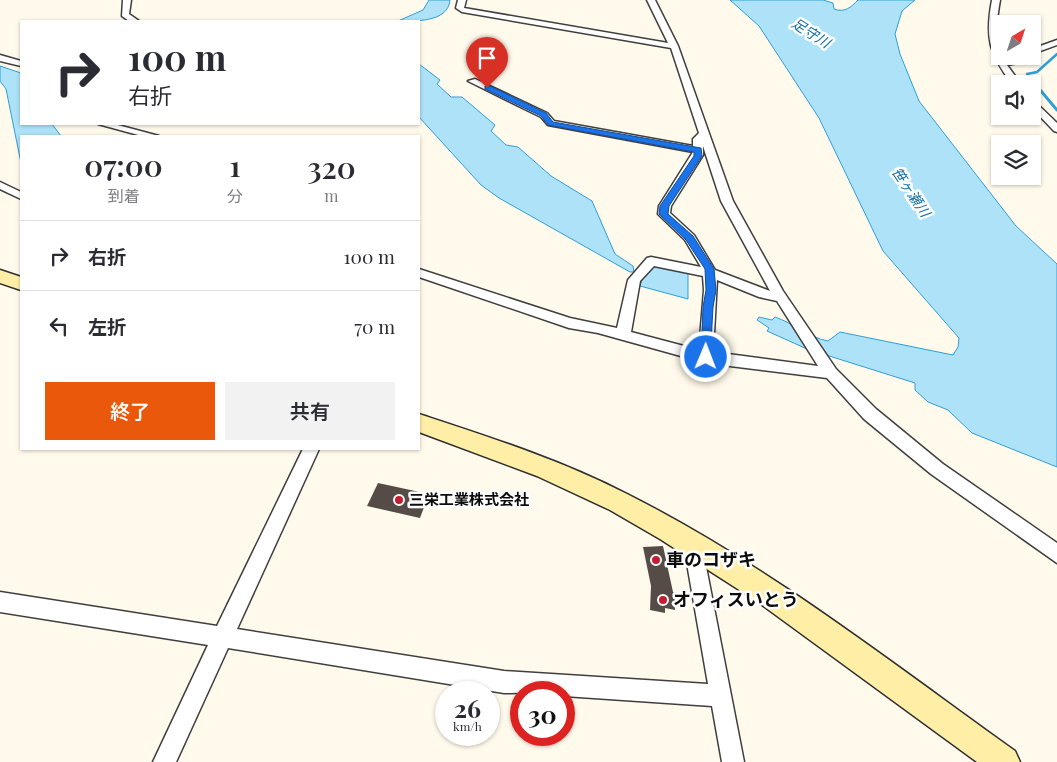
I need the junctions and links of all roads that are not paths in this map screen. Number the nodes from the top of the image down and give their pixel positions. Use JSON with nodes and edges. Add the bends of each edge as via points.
{"nodes":[{"id":1,"x":127,"y":0,"type":"edge"},
{"id":2,"x":462,"y":0,"type":"edge"},
{"id":3,"x":645,"y":0,"type":"edge"},
{"id":4,"x":996,"y":0,"type":"edge"},
{"id":5,"x":653,"y":2,"type":"edge"},
{"id":6,"x":993,"y":15,"type":"edge"},
{"id":7,"x":133,"y":20,"type":"edge"},
{"id":8,"x":1057,"y":42,"type":"edge"},
{"id":9,"x":674,"y":46,"type":"junction"},
{"id":10,"x":1041,"y":48,"type":"edge"},
{"id":11,"x":0,"y":58,"type":"edge"},
{"id":12,"x":20,"y":64,"type":"edge"},
{"id":13,"x":472,"y":80,"type":"dead end"},
{"id":14,"x":1041,"y":112,"type":"edge"},
{"id":15,"x":116,"y":125,"type":"edge"},
{"id":16,"x":128,"y":126,"type":"edge"},
{"id":17,"x":1057,"y":129,"type":"edge"},
{"id":18,"x":704,"y":134,"type":"junction"},
{"id":19,"x":151,"y":135,"type":"edge"},
{"id":20,"x":698,"y":150,"type":"junction"},
{"id":21,"x":0,"y":185,"type":"edge"},
{"id":22,"x":20,"y":195,"type":"edge"},
{"id":23,"x":420,"y":273,"type":"edge"},
{"id":24,"x":710,"y":273,"type":"junction"},
{"id":25,"x":0,"y":276,"type":"edge"},
{"id":26,"x":20,"y":284,"type":"edge"},
{"id":27,"x":784,"y":302,"type":"junction"},
{"id":28,"x":623,"y":335,"type":"junction"},
{"id":29,"x":706,"y":357,"type":"junction"},
{"id":30,"x":831,"y":372,"type":"junction"},
{"id":31,"x":420,"y":423,"type":"edge"},
{"id":32,"x":311,"y":450,"type":"edge"},
{"id":33,"x":693,"y":546,"type":"junction"},
{"id":34,"x":1057,"y":554,"type":"edge"},
{"id":35,"x":0,"y":602,"type":"edge"},
{"id":36,"x":221,"y":637,"type":"junction"},
{"id":37,"x":721,"y":696,"type":"junction"},
{"id":38,"x":164,"y":762,"type":"edge"},
{"id":39,"x":733,"y":762,"type":"edge"},
{"id":40,"x":1004,"y":762,"type":"edge"}],
"edges":[{"from":1,"to":7,"type":"street","via":[[125,14]]},
{"from":2,"to":9,"type":"street","via":[[462,10]]},
{"from":3,"to":5,"type":"street"},
{"from":4,"to":6,"type":"street"},
{"from":5,"to":9,"type":"street"},
{"from":8,"to":10,"type":"street"},
{"from":9,"to":18,"type":"street"},
{"from":11,"to":12,"type":"street"},
{"from":13,"to":20,"type":"street","via":[[544,115],[551,123]]},
{"from":14,"to":17,"type":"street"},
{"from":15,"to":16,"type":"street"},
{"from":16,"to":19,"type":"street"},
{"from":18,"to":20,"type":"street","via":[[698,139]]},
{"from":18,"to":27,"type":"street","via":[[727,201]]},
{"from":20,"to":24,"type":"street","via":[[698,156],[665,206],[664,214],[698,248]]},
{"from":21,"to":22,"type":"street"},
{"from":23,"to":28,"type":"street","via":[[569,323]]},
{"from":24,"to":27,"type":"street"},
{"from":24,"to":28,"type":"street","via":[[651,261],[640,272]]},
{"from":24,"to":29,"type":"street"},
{"from":25,"to":26,"type":"street"},
{"from":27,"to":30,"type":"street"},
{"from":28,"to":29,"type":"street"},
{"from":29,"to":30,"type":"street"},
{"from":30,"to":34,"type":"street","via":[[870,414],[937,469]]},
{"from":31,"to":33,"type":"street","via":[[534,465],[618,502]]},
{"from":32,"to":36,"type":"street"},
{"from":33,"to":37,"type":"street"},
{"from":33,"to":40,"type":"street","via":[[752,583]]},
{"from":35,"to":36,"type":"street"},
{"from":36,"to":37,"type":"street","via":[[504,682]]},
{"from":36,"to":38,"type":"street"},
{"from":37,"to":39,"type":"street"}]}
